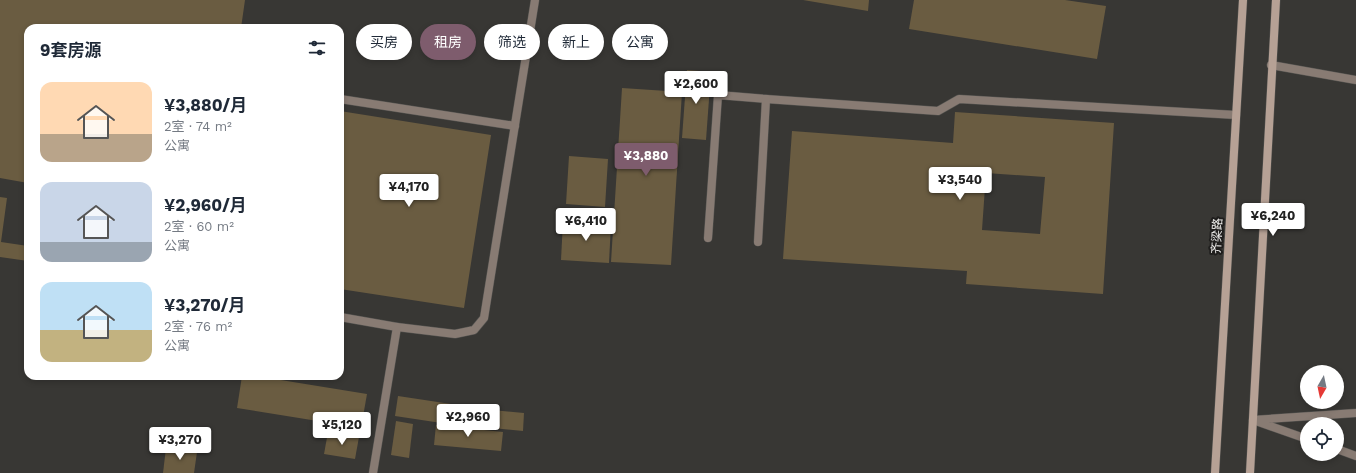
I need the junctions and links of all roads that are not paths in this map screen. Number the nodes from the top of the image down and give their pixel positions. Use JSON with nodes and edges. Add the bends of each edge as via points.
{"nodes":[{"id":1,"x":535,"y":0,"type":"edge"},
{"id":2,"x":1243,"y":0,"type":"edge"},
{"id":3,"x":1276,"y":0,"type":"edge"},
{"id":4,"x":1272,"y":65,"type":"junction"},
{"id":5,"x":1356,"y":80,"type":"edge"},
{"id":6,"x":766,"y":99,"type":"junction"},
{"id":7,"x":344,"y":100,"type":"edge"},
{"id":8,"x":1236,"y":115,"type":"junction"},
{"id":9,"x":515,"y":126,"type":"junction"},
{"id":10,"x":708,"y":238,"type":"dead end"},
{"id":11,"x":758,"y":242,"type":"dead end"},
{"id":12,"x":344,"y":318,"type":"edge"},
{"id":13,"x":397,"y":327,"type":"junction"},
{"id":14,"x":1356,"y":413,"type":"edge"},
{"id":15,"x":1253,"y":420,"type":"junction"},
{"id":16,"x":1300,"y":437,"type":"edge"},
{"id":17,"x":1344,"y":452,"type":"edge"},
{"id":18,"x":1356,"y":456,"type":"edge"},
{"id":19,"x":373,"y":473,"type":"edge"},
{"id":20,"x":1215,"y":473,"type":"edge"},
{"id":21,"x":1250,"y":473,"type":"edge"}],
"edges":[{"from":1,"to":9,"type":"lane"},
{"from":2,"to":8,"type":"main road","name":"齐梁路"},
{"from":3,"to":4,"type":"main road"},
{"from":4,"to":5,"type":"lane"},
{"from":4,"to":15,"type":"main road"},
{"from":6,"to":8,"type":"lane","via":[[938,111],[959,99]]},
{"from":6,"to":10,"type":"lane","via":[[718,94]]},
{"from":6,"to":11,"type":"lane"},
{"from":7,"to":9,"type":"lane"},
{"from":8,"to":20,"type":"main road","name":"齐梁路"},
{"from":9,"to":13,"type":"lane","via":[[484,318],[474,330],[455,334]]},
{"from":12,"to":13,"type":"lane"},
{"from":13,"to":19,"type":"lane"},
{"from":14,"to":15,"type":"lane"},
{"from":15,"to":16,"type":"lane"},
{"from":15,"to":21,"type":"main road"},
{"from":17,"to":18,"type":"lane"}]}
